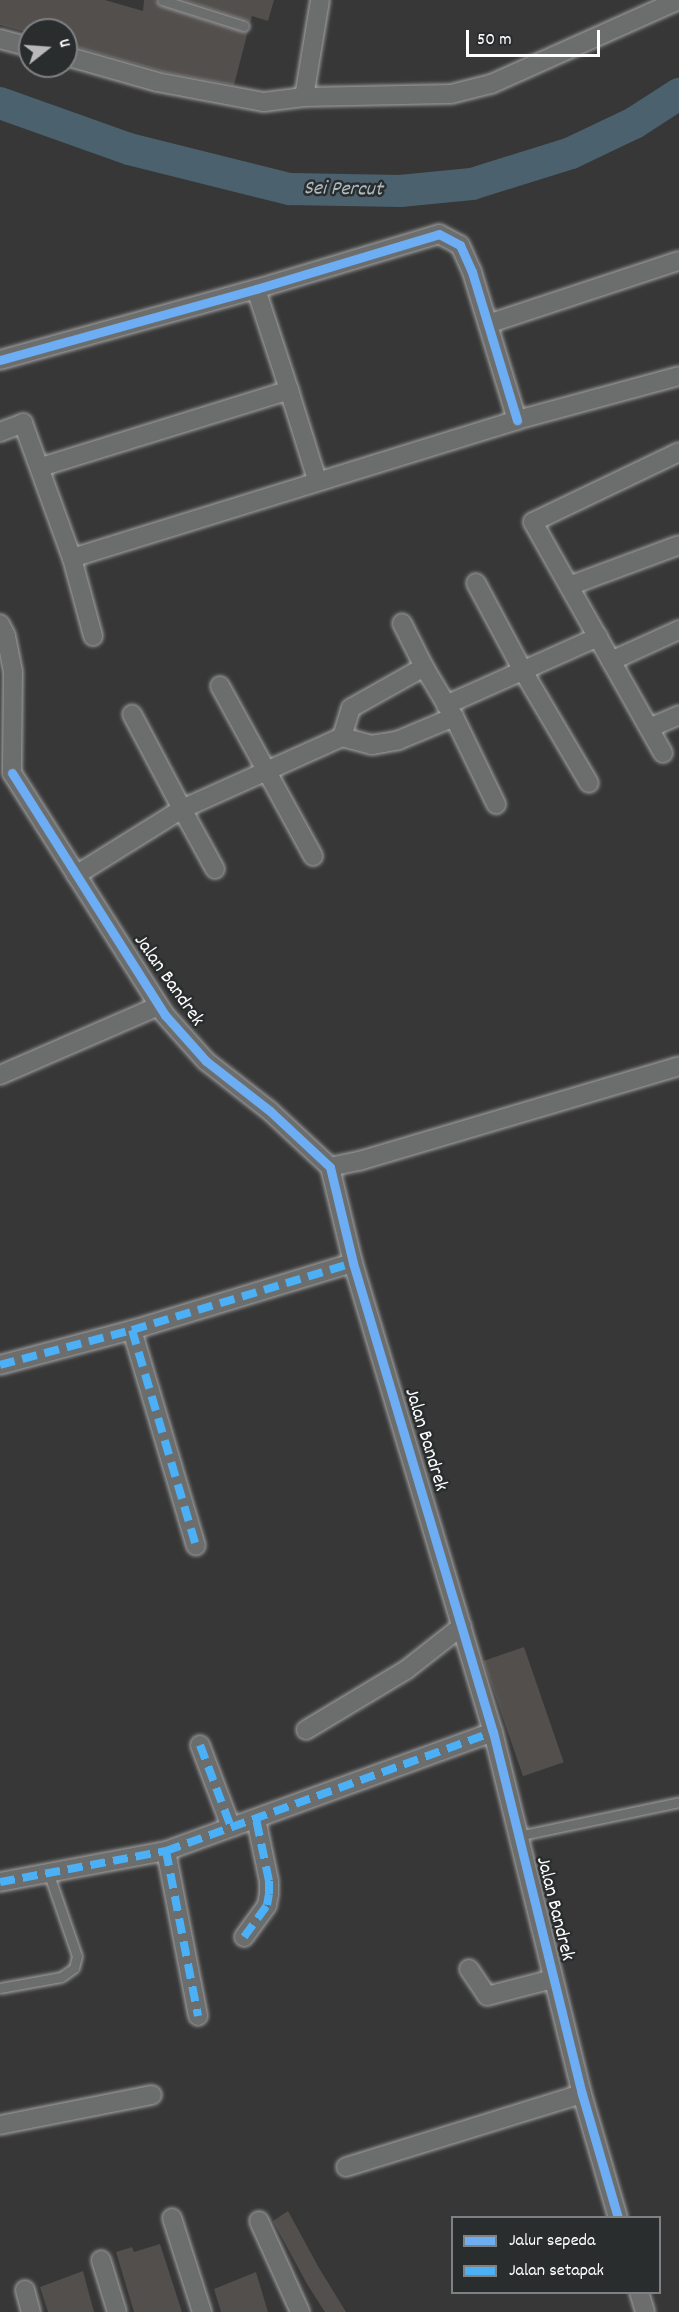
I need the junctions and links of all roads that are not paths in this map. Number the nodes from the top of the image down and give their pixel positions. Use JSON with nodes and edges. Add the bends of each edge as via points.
{"nodes":[{"id":1,"x":162,"y":0,"type":"edge"},
{"id":2,"x":320,"y":0,"type":"edge"},
{"id":3,"x":679,"y":0,"type":"edge"},
{"id":4,"x":650,"y":6,"type":"edge"},
{"id":5,"x":244,"y":26,"type":"dead end"},
{"id":6,"x":0,"y":39,"type":"edge"},
{"id":7,"x":18,"y":44,"type":"edge"},
{"id":8,"x":78,"y":59,"type":"edge"},
{"id":9,"x":304,"y":97,"type":"junction"},
{"id":10,"x":679,"y":261,"type":"edge"},
{"id":11,"x":256,"y":289,"type":"junction"},
{"id":12,"x":488,"y":324,"type":"junction"},
{"id":13,"x":0,"y":360,"type":"edge"},
{"id":14,"x":679,"y":376,"type":"edge"},
{"id":15,"x":289,"y":390,"type":"junction"},
{"id":16,"x":517,"y":420,"type":"junction"},
{"id":17,"x":0,"y":432,"type":"edge"},
{"id":18,"x":679,"y":452,"type":"edge"},
{"id":19,"x":41,"y":467,"type":"junction"},
{"id":20,"x":317,"y":480,"type":"junction"},
{"id":21,"x":679,"y":545,"type":"edge"},
{"id":22,"x":72,"y":558,"type":"junction"},
{"id":23,"x":476,"y":583,"type":"dead end"},
{"id":24,"x":569,"y":586,"type":"junction"},
{"id":25,"x":402,"y":623,"type":"dead end"},
{"id":26,"x":0,"y":624,"type":"edge"},
{"id":27,"x":679,"y":630,"type":"edge"},
{"id":28,"x":93,"y":636,"type":"dead end"},
{"id":29,"x":598,"y":637,"type":"junction"},
{"id":30,"x":611,"y":661,"type":"junction"},
{"id":31,"x":423,"y":667,"type":"junction"},
{"id":32,"x":523,"y":670,"type":"junction"},
{"id":33,"x":220,"y":686,"type":"dead end"},
{"id":34,"x":450,"y":711,"type":"junction"},
{"id":35,"x":132,"y":714,"type":"dead end"},
{"id":36,"x":679,"y":715,"type":"edge"},
{"id":37,"x":649,"y":728,"type":"junction"},
{"id":38,"x":342,"y":736,"type":"junction"},
{"id":39,"x":663,"y":753,"type":"dead end"},
{"id":40,"x":267,"y":772,"type":"junction"},
{"id":41,"x":6,"y":776,"type":"edge"},
{"id":42,"x":589,"y":783,"type":"dead end"},
{"id":43,"x":496,"y":804,"type":"dead end"},
{"id":44,"x":182,"y":809,"type":"junction"},
{"id":45,"x":313,"y":856,"type":"dead end"},
{"id":46,"x":215,"y":868,"type":"dead end"},
{"id":47,"x":76,"y":875,"type":"junction"},
{"id":48,"x":159,"y":1006,"type":"junction"},
{"id":49,"x":679,"y":1066,"type":"edge"},
{"id":50,"x":0,"y":1075,"type":"edge"},
{"id":51,"x":330,"y":1167,"type":"junction"},
{"id":52,"x":353,"y":1263,"type":"junction"},
{"id":53,"x":132,"y":1330,"type":"junction"},
{"id":54,"x":0,"y":1365,"type":"edge"},
{"id":55,"x":196,"y":1546,"type":"dead end"},
{"id":56,"x":462,"y":1626,"type":"junction"},
{"id":57,"x":306,"y":1730,"type":"dead end"},
{"id":58,"x":493,"y":1732,"type":"junction"},
{"id":59,"x":201,"y":1745,"type":"dead end"},
{"id":60,"x":679,"y":1802,"type":"edge"},
{"id":61,"x":256,"y":1819,"type":"junction"},
{"id":62,"x":231,"y":1827,"type":"junction"},
{"id":63,"x":518,"y":1836,"type":"junction"},
{"id":64,"x":166,"y":1851,"type":"junction"},
{"id":65,"x":48,"y":1872,"type":"junction"},
{"id":66,"x":0,"y":1882,"type":"edge"},
{"id":67,"x":244,"y":1937,"type":"dead end"},
{"id":68,"x":469,"y":1969,"type":"dead end"},
{"id":69,"x":553,"y":1979,"type":"junction"},
{"id":70,"x":0,"y":1988,"type":"edge"},
{"id":71,"x":198,"y":2016,"type":"dead end"},
{"id":72,"x":582,"y":2094,"type":"junction"},
{"id":73,"x":152,"y":2095,"type":"dead end"},
{"id":74,"x":0,"y":2125,"type":"edge"},
{"id":75,"x":346,"y":2167,"type":"dead end"},
{"id":76,"x":618,"y":2216,"type":"edge"},
{"id":77,"x":172,"y":2218,"type":"dead end"},
{"id":78,"x":259,"y":2222,"type":"dead end"},
{"id":79,"x":101,"y":2260,"type":"dead end"},
{"id":80,"x":25,"y":2290,"type":"dead end"},
{"id":81,"x":640,"y":2294,"type":"edge"},
{"id":82,"x":31,"y":2312,"type":"edge"},
{"id":83,"x":117,"y":2312,"type":"edge"},
{"id":84,"x":202,"y":2312,"type":"edge"},
{"id":85,"x":300,"y":2312,"type":"edge"},
{"id":86,"x":645,"y":2312,"type":"edge"}],
"edges":[{"from":1,"to":5,"type":"lane"},
{"from":2,"to":9,"type":"street"},
{"from":3,"to":4,"type":"street"},
{"from":4,"to":9,"type":"street","via":[[491,84],[451,94]]},
{"from":6,"to":7,"type":"street"},
{"from":8,"to":9,"type":"street","via":[[157,82],[264,102]]},
{"from":10,"to":12,"type":"street"},
{"from":11,"to":12,"type":"street","via":[[439,234],[460,245]]},
{"from":11,"to":13,"type":"street"},
{"from":11,"to":15,"type":"street"},
{"from":12,"to":16,"type":"street"},
{"from":14,"to":16,"type":"street"},
{"from":15,"to":19,"type":"street"},
{"from":15,"to":20,"type":"street"},
{"from":16,"to":20,"type":"street"},
{"from":17,"to":19,"type":"street","via":[[23,423]]},
{"from":18,"to":24,"type":"street","via":[[533,522]]},
{"from":19,"to":22,"type":"street"},
{"from":20,"to":22,"type":"street"},
{"from":21,"to":24,"type":"street"},
{"from":22,"to":28,"type":"street"},
{"from":23,"to":32,"type":"street"},
{"from":24,"to":29,"type":"street"},
{"from":25,"to":31,"type":"street"},
{"from":26,"to":41,"type":"street","via":[[13,672]]},
{"from":27,"to":30,"type":"street"},
{"from":29,"to":30,"type":"street"},
{"from":29,"to":32,"type":"street"},
{"from":30,"to":37,"type":"street"},
{"from":31,"to":34,"type":"street"},
{"from":31,"to":38,"type":"street","via":[[351,708]]},
{"from":32,"to":34,"type":"street"},
{"from":32,"to":42,"type":"street"},
{"from":33,"to":40,"type":"street"},
{"from":34,"to":38,"type":"street","via":[[399,740],[378,744]]},
{"from":34,"to":43,"type":"street"},
{"from":35,"to":44,"type":"street"},
{"from":36,"to":37,"type":"street"},
{"from":37,"to":39,"type":"street"},
{"from":38,"to":40,"type":"street"},
{"from":40,"to":44,"type":"street"},
{"from":40,"to":45,"type":"street"},
{"from":41,"to":47,"type":"street","name":"Jalan Bandrek"},
{"from":44,"to":46,"type":"street"},
{"from":44,"to":47,"type":"street"},
{"from":47,"to":48,"type":"street","name":"Jalan Bandrek"},
{"from":48,"to":50,"type":"street"},
{"from":48,"to":51,"type":"street","name":"Jalan Bandrek","via":[[206,1061],[270,1111]]},
{"from":49,"to":51,"type":"street"},
{"from":51,"to":52,"type":"street","name":"Jalan Bandrek"},
{"from":52,"to":53,"type":"street"},
{"from":52,"to":56,"type":"street","name":"Jalan Bandrek"},
{"from":53,"to":54,"type":"street"},
{"from":53,"to":55,"type":"street"},
{"from":56,"to":57,"type":"street","via":[[406,1670]]},
{"from":56,"to":58,"type":"street","name":"Jalan Bandrek"},
{"from":58,"to":61,"type":"street"},
{"from":58,"to":63,"type":"street","name":"Jalan Bandrek"},
{"from":59,"to":62,"type":"street"},
{"from":60,"to":63,"type":"lane"},
{"from":61,"to":62,"type":"street"},
{"from":61,"to":67,"type":"street","via":[[269,1894],[267,1905]]},
{"from":62,"to":64,"type":"street"},
{"from":63,"to":69,"type":"street","name":"Jalan Bandrek"},
{"from":64,"to":65,"type":"street"},
{"from":64,"to":71,"type":"street"},
{"from":65,"to":66,"type":"street"},
{"from":65,"to":70,"type":"lane","via":[[77,1956],[74,1968],[61,1977]]},
{"from":68,"to":69,"type":"street","via":[[487,1996]]},
{"from":69,"to":72,"type":"street","name":"Jalan Bandrek"},
{"from":72,"to":75,"type":"street"},
{"from":72,"to":76,"type":"street","name":"Jalan Bandrek"},
{"from":73,"to":74,"type":"street"},
{"from":77,"to":84,"type":"street"},
{"from":78,"to":85,"type":"street"},
{"from":79,"to":83,"type":"street"},
{"from":80,"to":82,"type":"street"},
{"from":81,"to":86,"type":"street"}]}
